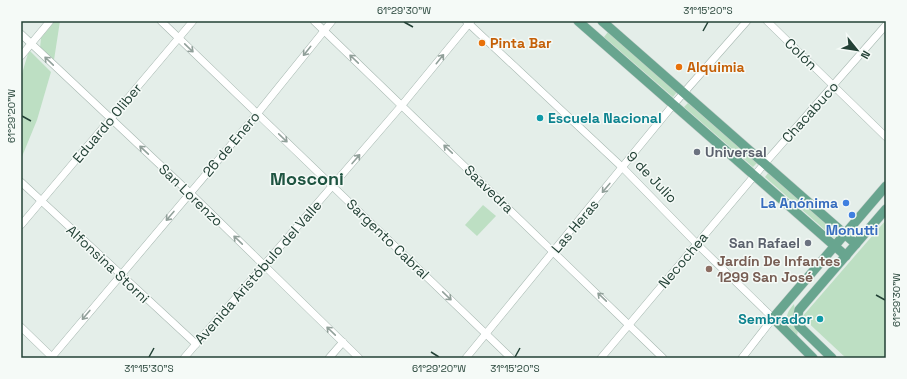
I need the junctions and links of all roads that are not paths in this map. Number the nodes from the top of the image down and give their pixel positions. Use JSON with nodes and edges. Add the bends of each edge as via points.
{"nodes":[{"id":1,"x":50,"y":21,"type":"edge"},
{"id":2,"x":161,"y":21,"type":"edge"},
{"id":3,"x":193,"y":21,"type":"edge"},
{"id":4,"x":314,"y":21,"type":"edge"},
{"id":5,"x":332,"y":21,"type":"edge"},
{"id":6,"x":578,"y":21,"type":"edge"},
{"id":7,"x":747,"y":21,"type":"edge"},
{"id":8,"x":767,"y":21,"type":"edge"},
{"id":9,"x":469,"y":22,"type":"edge"},
{"id":10,"x":604,"y":22,"type":"edge"},
{"id":11,"x":886,"y":25,"type":"edge"},
{"id":12,"x":324,"y":30,"type":"junction"},
{"id":13,"x":21,"y":34,"type":"edge"},
{"id":14,"x":595,"y":36,"type":"junction"},
{"id":15,"x":179,"y":38,"type":"junction"},
{"id":16,"x":31,"y":44,"type":"junction"},
{"id":17,"x":21,"y":56,"type":"edge"},
{"id":18,"x":834,"y":86,"type":"junction"},
{"id":19,"x":684,"y":93,"type":"junction"},
{"id":20,"x":402,"y":105,"type":"junction"},
{"id":21,"x":673,"y":105,"type":"junction"},
{"id":22,"x":257,"y":114,"type":"junction"},
{"id":23,"x":110,"y":118,"type":"junction"},
{"id":24,"x":886,"y":137,"type":"edge"},
{"id":25,"x":765,"y":163,"type":"junction"},
{"id":26,"x":623,"y":168,"type":"junction"},
{"id":27,"x":756,"y":176,"type":"junction"},
{"id":28,"x":21,"y":182,"type":"edge"},
{"id":29,"x":332,"y":186,"type":"junction"},
{"id":30,"x":886,"y":186,"type":"edge"},
{"id":31,"x":190,"y":193,"type":"junction"},
{"id":32,"x":41,"y":202,"type":"junction"},
{"id":33,"x":886,"y":209,"type":"edge"},
{"id":34,"x":21,"y":226,"type":"edge"},
{"id":35,"x":845,"y":234,"type":"junction"},
{"id":36,"x":697,"y":244,"type":"junction"},
{"id":37,"x":856,"y":244,"type":"junction"},
{"id":38,"x":835,"y":246,"type":"junction"},
{"id":39,"x":554,"y":251,"type":"junction"},
{"id":40,"x":846,"y":256,"type":"junction"},
{"id":41,"x":263,"y":264,"type":"junction"},
{"id":42,"x":120,"y":275,"type":"junction"},
{"id":43,"x":773,"y":318,"type":"junction"},
{"id":44,"x":630,"y":324,"type":"junction"},
{"id":45,"x":21,"y":327,"type":"edge"},
{"id":46,"x":486,"y":334,"type":"junction"},
{"id":47,"x":343,"y":342,"type":"junction"},
{"id":48,"x":196,"y":344,"type":"junction"},
{"id":49,"x":52,"y":358,"type":"edge"},
{"id":50,"x":184,"y":358,"type":"edge"},
{"id":51,"x":329,"y":358,"type":"edge"},
{"id":52,"x":359,"y":358,"type":"edge"},
{"id":53,"x":466,"y":358,"type":"edge"},
{"id":54,"x":511,"y":358,"type":"edge"},
{"id":55,"x":601,"y":358,"type":"edge"},
{"id":56,"x":663,"y":358,"type":"edge"},
{"id":57,"x":742,"y":358,"type":"edge"},
{"id":58,"x":813,"y":358,"type":"edge"},
{"id":59,"x":832,"y":358,"type":"edge"}],
"edges":[{"from":1,"to":16,"type":"street"},
{"from":2,"to":15,"type":"street","name":"Sargento Cabral"},
{"from":3,"to":15,"type":"street","name":"Eduardo Oliber"},
{"from":4,"to":12,"type":"street","name":"Saavedra"},
{"from":5,"to":12,"type":"street","name":"26 de Enero"},
{"from":6,"to":14,"type":"main road"},
{"from":7,"to":19,"type":"street","name":"Las Heras"},
{"from":8,"to":18,"type":"street","name":"Colón"},
{"from":20,"to":9,"type":"street","name":"Avenida Aristóbulo del Valle","one_way":true},
{"from":9,"to":26,"type":"street","name":"9 de Julio"},
{"from":10,"to":14,"type":"main road"},
{"from":10,"to":19,"type":"main road"},
{"from":11,"to":18,"type":"street","name":"Chacabuco"},
{"from":20,"to":12,"type":"street","name":"Saavedra","one_way":true},
{"from":12,"to":22,"type":"street","name":"26 de Enero","one_way":true},
{"from":13,"to":16,"type":"street","name":"San Lorenzo"},
{"from":14,"to":21,"type":"main road"},
{"from":15,"to":22,"type":"street","name":"Sargento Cabral","one_way":true},
{"from":15,"to":23,"type":"street","name":"Eduardo Oliber"},
{"from":16,"to":17,"type":"street"},
{"from":23,"to":16,"type":"street","name":"San Lorenzo","one_way":true},
{"from":18,"to":24,"type":"street","name":"Colón"},
{"from":18,"to":25,"type":"street","name":"Chacabuco"},
{"from":19,"to":21,"type":"street","name":"Las Heras"},
{"from":19,"to":25,"type":"main road"},
{"from":29,"to":20,"type":"street","name":"Avenida Aristóbulo del Valle","one_way":true},
{"from":39,"to":20,"type":"street","name":"Saavedra","one_way":true},
{"from":21,"to":26,"type":"street","name":"Las Heras"},
{"from":21,"to":27,"type":"main road"},
{"from":22,"to":29,"type":"street","name":"Sargento Cabral","one_way":true},
{"from":22,"to":31,"type":"street","name":"26 de Enero"},
{"from":31,"to":23,"type":"street","name":"San Lorenzo","one_way":true},
{"from":23,"to":32,"type":"street","name":"Eduardo Oliber"},
{"from":25,"to":27,"type":"street","name":"Necochea"},
{"from":25,"to":35,"type":"main road"},
{"from":26,"to":36,"type":"street","name":"9 de Julio"},
{"from":26,"to":39,"type":"street","name":"Las Heras","one_way":true},
{"from":27,"to":36,"type":"street","name":"Necochea"},
{"from":27,"to":38,"type":"main road"},
{"from":28,"to":32,"type":"street","name":"Alfonsina Storni"},
{"from":29,"to":41,"type":"street","name":"Avenida Aristóbulo del Valle"},
{"from":29,"to":46,"type":"street","name":"Sargento Cabral","one_way":true},
{"from":30,"to":35,"type":"main road"},
{"from":41,"to":31,"type":"street","name":"San Lorenzo","one_way":true},
{"from":31,"to":42,"type":"street","name":"26 de Enero","one_way":true},
{"from":32,"to":34,"type":"street","name":"Eduardo Oliber"},
{"from":32,"to":42,"type":"street","name":"Alfonsina Storni"},
{"from":33,"to":37,"type":"main road"},
{"from":35,"to":37,"type":"main road"},
{"from":35,"to":38,"type":"main road"},
{"from":36,"to":43,"type":"street","name":"9 de Julio"},
{"from":36,"to":44,"type":"street","name":"Necochea"},
{"from":37,"to":40,"type":"main road"},
{"from":38,"to":40,"type":"main road"},
{"from":38,"to":43,"type":"main road"},
{"from":44,"to":39,"type":"street","name":"Saavedra","one_way":true},
{"from":39,"to":46,"type":"street","name":"Las Heras"},
{"from":40,"to":59,"type":"main road","via":[[798,310],[799,326]]},
{"from":47,"to":41,"type":"street","name":"San Lorenzo","one_way":true},
{"from":41,"to":48,"type":"street","name":"Avenida Aristóbulo del Valle"},
{"from":42,"to":48,"type":"street","name":"Alfonsina Storni"},
{"from":42,"to":49,"type":"street","name":"26 de Enero","one_way":true},
{"from":43,"to":57,"type":"street"},
{"from":43,"to":58,"type":"main road","name":"9 de Julio"},
{"from":44,"to":55,"type":"street","name":"Necochea"},
{"from":44,"to":56,"type":"street","name":"Saavedra"},
{"from":45,"to":49,"type":"street"},
{"from":46,"to":53,"type":"street","name":"Las Heras"},
{"from":46,"to":54,"type":"street","name":"Sargento Cabral"},
{"from":47,"to":51,"type":"street"},
{"from":47,"to":52,"type":"street","name":"San Lorenzo"},
{"from":48,"to":50,"type":"street","name":"Avenida Aristóbulo del Valle"}]}
